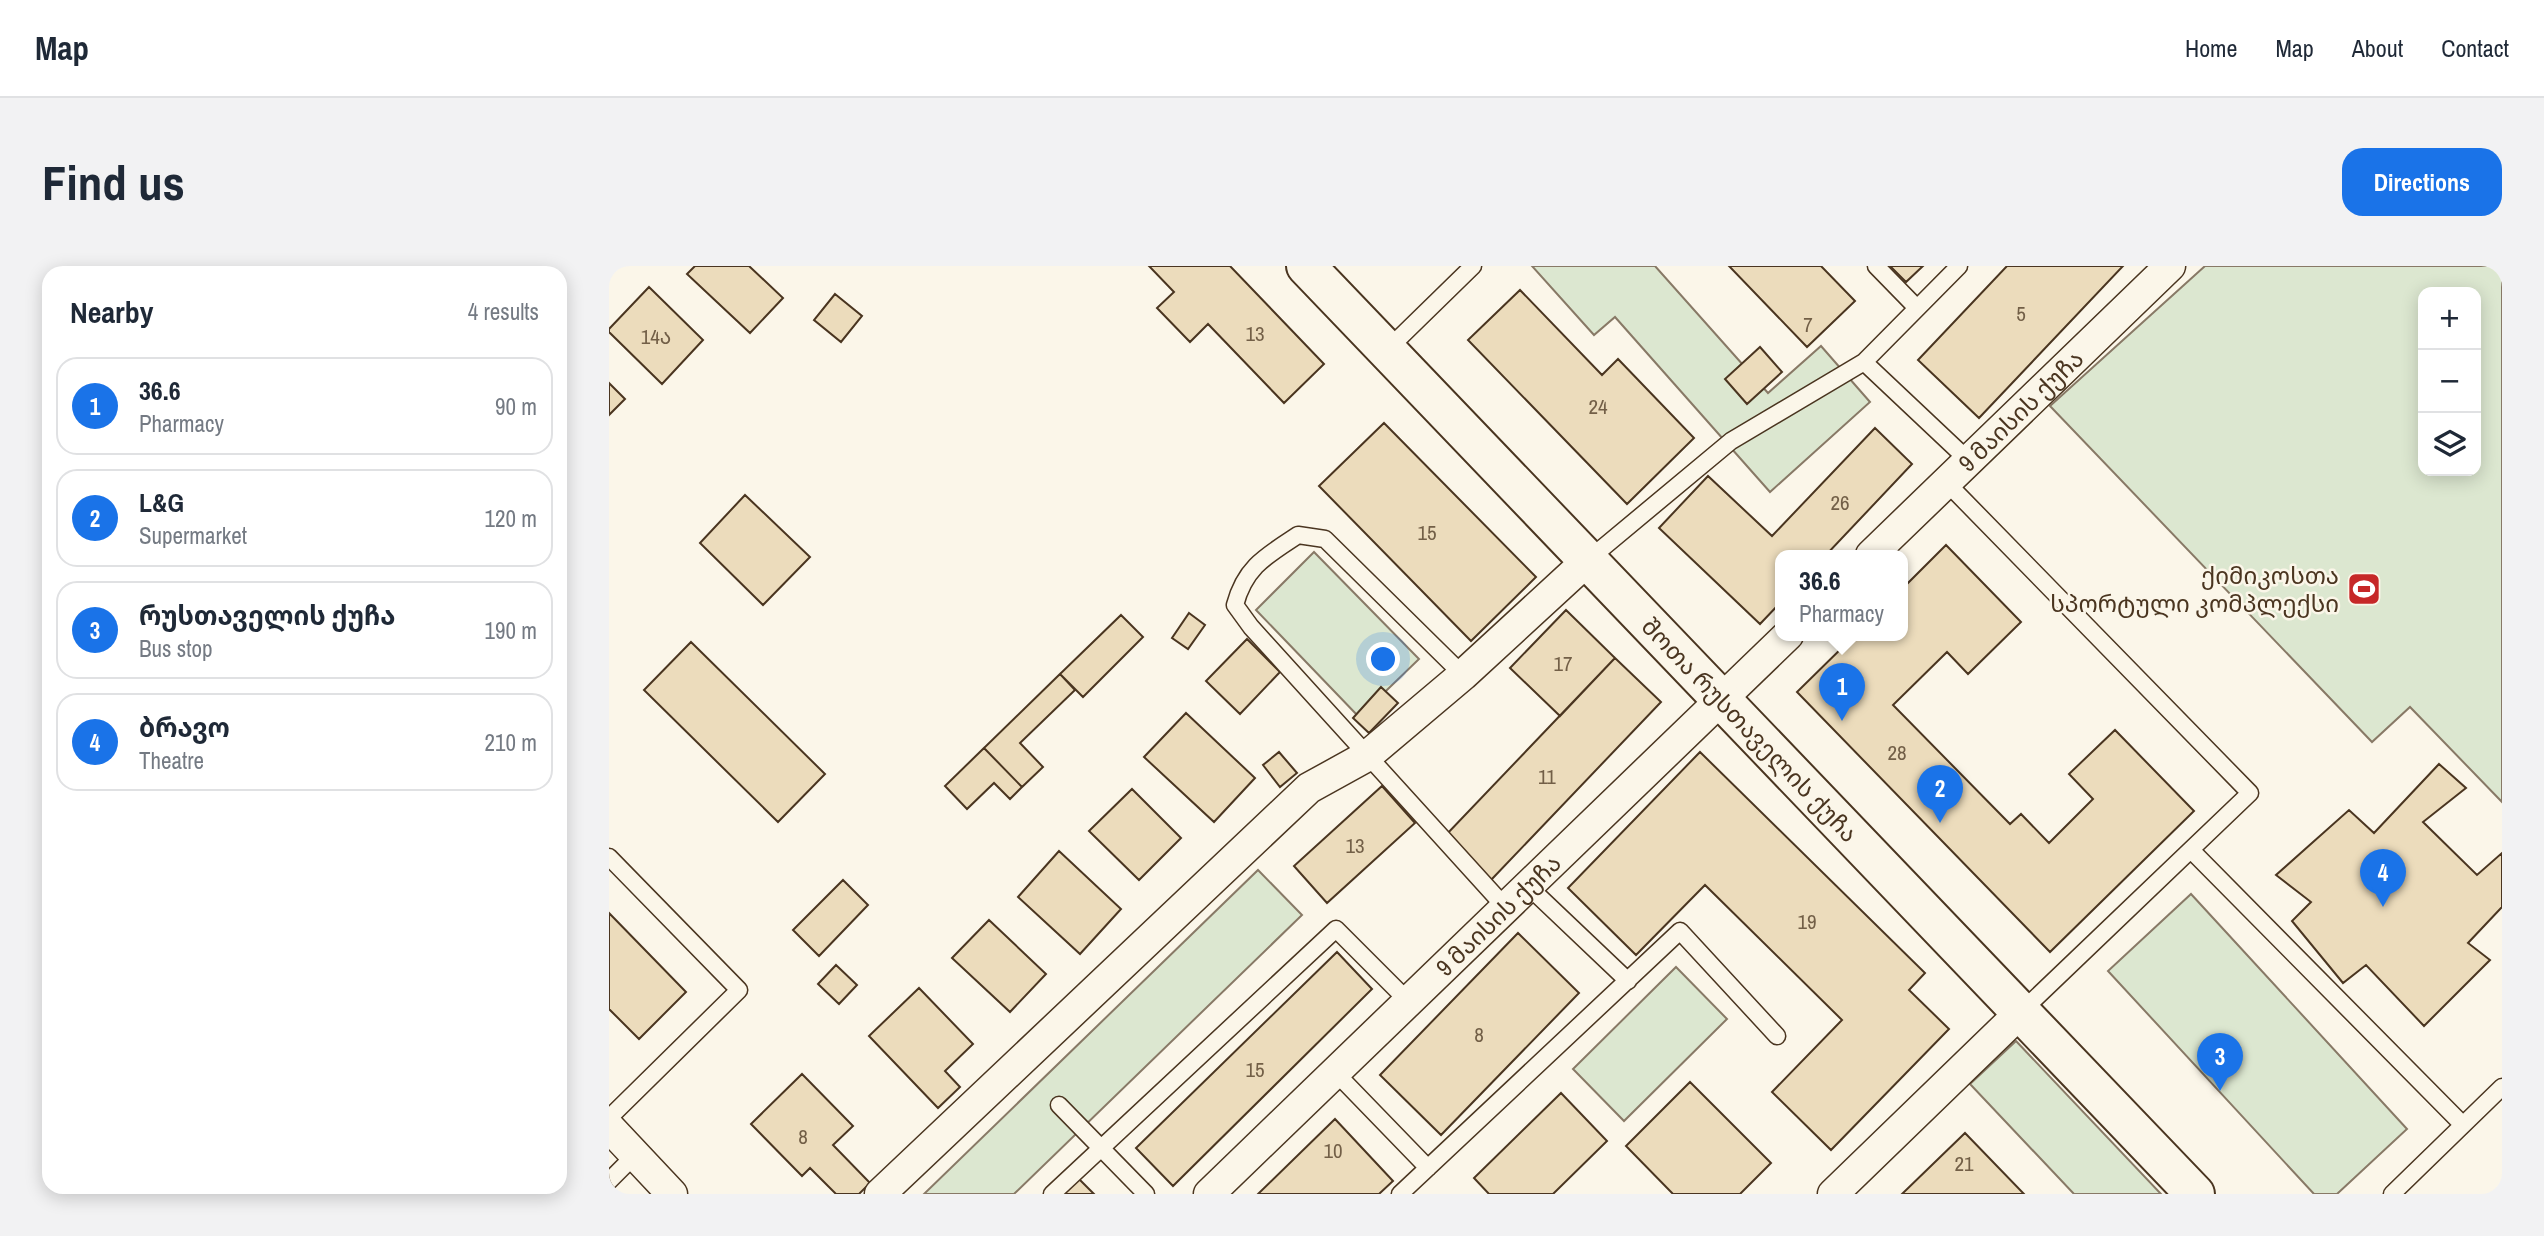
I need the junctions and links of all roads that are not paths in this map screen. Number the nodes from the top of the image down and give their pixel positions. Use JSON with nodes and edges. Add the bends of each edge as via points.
{"nodes":[{"id":1,"x":1306,"y":266,"type":"edge"},
{"id":2,"x":1473,"y":266,"type":"edge"},
{"id":3,"x":1876,"y":266,"type":"edge"},
{"id":4,"x":1959,"y":266,"type":"edge"},
{"id":5,"x":2170,"y":266,"type":"edge"},
{"id":6,"x":1917,"y":308,"type":"junction"},
{"id":7,"x":1387,"y":350,"type":"junction"},
{"id":8,"x":1864,"y":362,"type":"junction"},
{"id":9,"x":1969,"y":461,"type":"junction"},
{"id":10,"x":1946,"y":482,"type":"junction"},
{"id":11,"x":1876,"y":550,"type":"edge"},
{"id":12,"x":1588,"y":560,"type":"junction"},
{"id":13,"x":1782,"y":641,"type":"edge"},
{"id":14,"x":1463,"y":675,"type":"junction"},
{"id":15,"x":1721,"y":699,"type":"junction"},
{"id":16,"x":1367,"y":756,"type":"junction"},
{"id":17,"x":2192,"y":851,"type":"junction"},
{"id":18,"x":609,"y":856,"type":"edge"},
{"id":19,"x":1528,"y":886,"type":"junction"},
{"id":20,"x":1506,"y":908,"type":"junction"},
{"id":21,"x":1628,"y":981,"type":"junction"},
{"id":22,"x":1408,"y":1001,"type":"junction"},
{"id":23,"x":2021,"y":1012,"type":"junction"},
{"id":24,"x":1777,"y":1036,"type":"dead end"},
{"id":25,"x":1335,"y":1072,"type":"junction"},
{"id":26,"x":2501,"y":1089,"type":"edge"},
{"id":27,"x":1059,"y":1105,"type":"dead end"},
{"id":28,"x":609,"y":1118,"type":"edge"},
{"id":29,"x":2463,"y":1125,"type":"junction"},
{"id":30,"x":609,"y":1127,"type":"edge"},
{"id":31,"x":1101,"y":1149,"type":"junction"},
{"id":32,"x":635,"y":1155,"type":"junction"},
{"id":33,"x":1428,"y":1168,"type":"junction"},
{"id":34,"x":609,"y":1181,"type":"edge"},
{"id":35,"x":672,"y":1194,"type":"edge"},
{"id":36,"x":880,"y":1194,"type":"edge"},
{"id":37,"x":1052,"y":1194,"type":"edge"},
{"id":38,"x":1146,"y":1194,"type":"edge"},
{"id":39,"x":1209,"y":1194,"type":"edge"},
{"id":40,"x":1400,"y":1194,"type":"edge"},
{"id":41,"x":1833,"y":1194,"type":"edge"},
{"id":42,"x":2195,"y":1194,"type":"edge"},
{"id":43,"x":2392,"y":1194,"type":"edge"}],
"edges":[{"from":1,"to":7,"type":"street","name":"შოთა რუსთაველის ქუჩა"},
{"from":2,"to":7,"type":"lane"},
{"from":3,"to":6,"type":"lane"},
{"from":4,"to":6,"type":"lane"},
{"from":5,"to":9,"type":"street","name":"9 მაისის ქუჩა"},
{"from":6,"to":8,"type":"lane"},
{"from":7,"to":12,"type":"street","name":"შოთა რუსთაველის ქუჩა"},
{"from":8,"to":9,"type":"lane"},
{"from":8,"to":12,"type":"lane","via":[[1731,441]]},
{"from":9,"to":10,"type":"street","name":"9 მაისის ქუჩა"},
{"from":10,"to":11,"type":"street","name":"9 მაისის ქუჩა"},
{"from":10,"to":17,"type":"lane","via":[[2250,793]]},
{"from":12,"to":14,"type":"street"},
{"from":12,"to":15,"type":"street","name":"შოთა რუსთაველის ქუჩა"},
{"from":13,"to":15,"type":"street","name":"9 მაისის ქუჩა"},
{"from":14,"to":16,"type":"street"},
{"from":14,"to":16,"type":"lane","via":[[1325,539],[1298,535],[1266,556],[1241,581],[1235,605]]},
{"from":15,"to":19,"type":"street","name":"9 მაისის ქუჩა"},
{"from":15,"to":23,"type":"street","name":"შოთა რუსთაველის ქუჩა"},
{"from":16,"to":20,"type":"lane"},
{"from":16,"to":36,"type":"street","via":[[1309,788]]},
{"from":17,"to":23,"type":"lane"},
{"from":17,"to":29,"type":"lane"},
{"from":18,"to":28,"type":"lane","via":[[739,990]]},
{"from":19,"to":20,"type":"street","name":"9 მაისის ქუჩა"},
{"from":19,"to":21,"type":"lane"},
{"from":20,"to":22,"type":"street","name":"9 მაისის ქუჩა"},
{"from":21,"to":24,"type":"lane","via":[[1680,931]]},
{"from":21,"to":33,"type":"lane"},
{"from":22,"to":25,"type":"street","name":"9 მაისის ქუჩა"},
{"from":22,"to":31,"type":"lane","via":[[1336,929]]},
{"from":23,"to":41,"type":"street"},
{"from":23,"to":42,"type":"street","name":"შოთა რუსთაველის ქუჩა"},
{"from":25,"to":33,"type":"lane"},
{"from":25,"to":39,"type":"street","name":"9 მაისის ქუჩა"},
{"from":26,"to":29,"type":"lane"},
{"from":27,"to":31,"type":"lane"},
{"from":29,"to":43,"type":"lane"},
{"from":30,"to":32,"type":"street"},
{"from":31,"to":37,"type":"lane"},
{"from":31,"to":38,"type":"lane"},
{"from":32,"to":34,"type":"lane"},
{"from":32,"to":35,"type":"street"},
{"from":33,"to":40,"type":"lane"}]}
